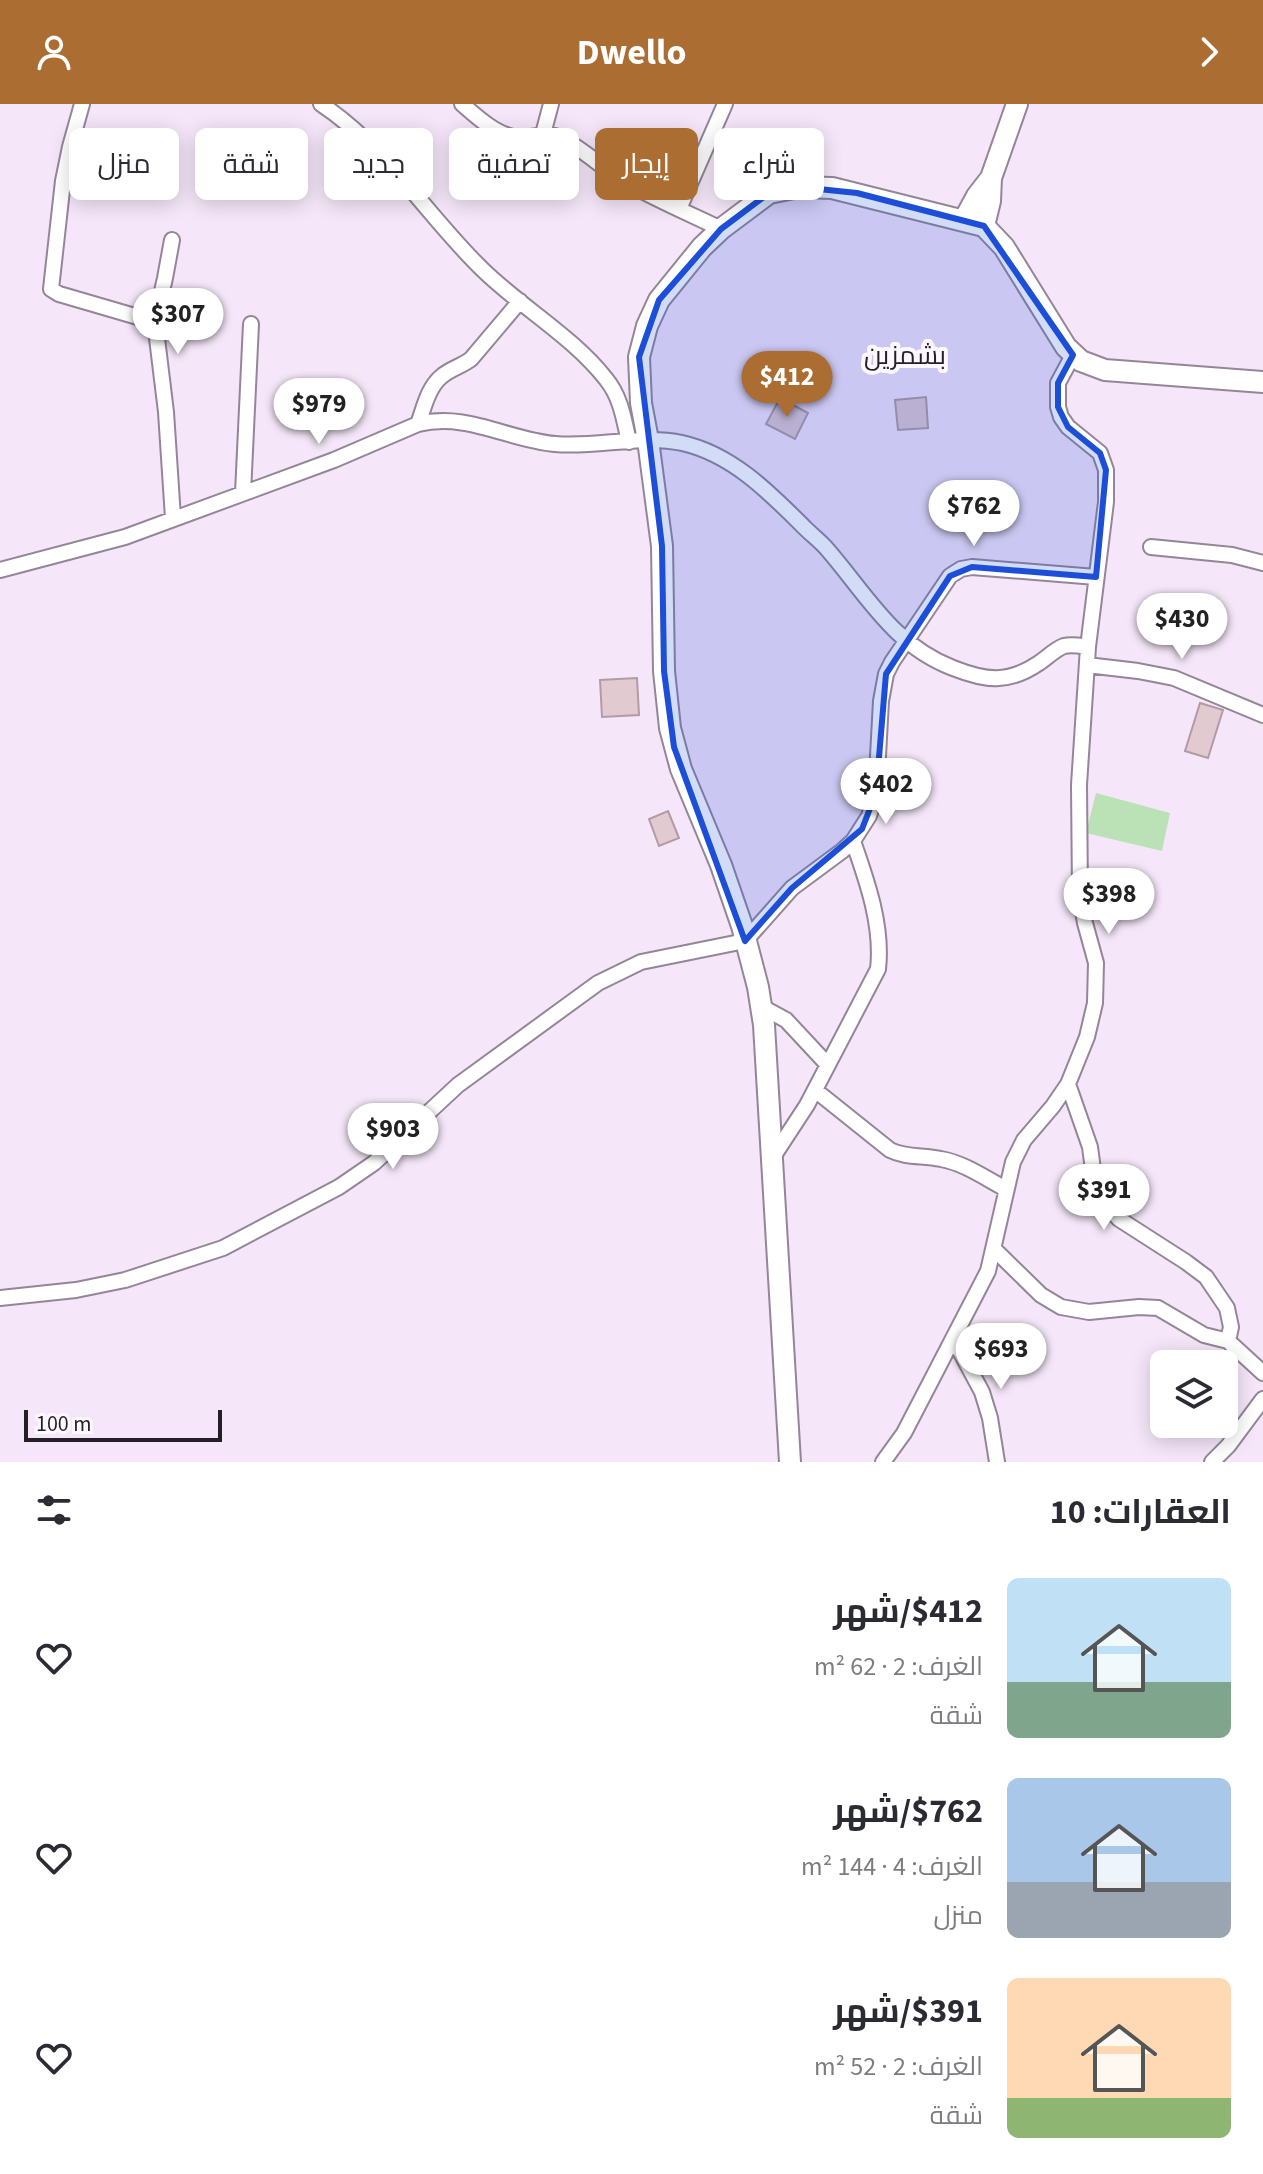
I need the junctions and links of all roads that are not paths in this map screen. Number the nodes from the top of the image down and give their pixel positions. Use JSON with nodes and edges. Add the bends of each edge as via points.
{"nodes":[{"id":1,"x":82,"y":104,"type":"edge"},
{"id":2,"x":321,"y":104,"type":"edge"},
{"id":3,"x":462,"y":104,"type":"edge"},
{"id":4,"x":551,"y":104,"type":"edge"},
{"id":5,"x":725,"y":104,"type":"edge"},
{"id":6,"x":1017,"y":104,"type":"edge"},
{"id":7,"x":493,"y":128,"type":"edge"},
{"id":8,"x":545,"y":128,"type":"edge"},
{"id":9,"x":579,"y":149,"type":"edge"},
{"id":10,"x":679,"y":209,"type":"junction"},
{"id":11,"x":974,"y":223,"type":"junction"},
{"id":12,"x":721,"y":229,"type":"junction"},
{"id":13,"x":172,"y":240,"type":"dead end"},
{"id":14,"x":520,"y":301,"type":"junction"},
{"id":15,"x":155,"y":322,"type":"junction"},
{"id":16,"x":251,"y":324,"type":"dead end"},
{"id":17,"x":1073,"y":355,"type":"junction"},
{"id":18,"x":1263,"y":382,"type":"edge"},
{"id":19,"x":418,"y":424,"type":"junction"},
{"id":20,"x":639,"y":441,"type":"junction"},
{"id":21,"x":243,"y":493,"type":"junction"},
{"id":22,"x":173,"y":518,"type":"junction"},
{"id":23,"x":1151,"y":547,"type":"dead end"},
{"id":24,"x":1263,"y":563,"type":"edge"},
{"id":25,"x":0,"y":570,"type":"edge"},
{"id":26,"x":1096,"y":577,"type":"junction"},
{"id":27,"x":905,"y":642,"type":"junction"},
{"id":28,"x":1088,"y":647,"type":"junction"},
{"id":29,"x":1087,"y":665,"type":"junction"},
{"id":30,"x":1263,"y":715,"type":"edge"},
{"id":31,"x":853,"y":841,"type":"junction"},
{"id":32,"x":745,"y":941,"type":"junction"},
{"id":33,"x":762,"y":1007,"type":"junction"},
{"id":34,"x":828,"y":1065,"type":"junction"},
{"id":35,"x":1068,"y":1084,"type":"junction"},
{"id":36,"x":815,"y":1090,"type":"junction"},
{"id":37,"x":773,"y":1157,"type":"junction"},
{"id":38,"x":1006,"y":1189,"type":"junction"},
{"id":39,"x":994,"y":1249,"type":"junction"},
{"id":40,"x":0,"y":1298,"type":"edge"},
{"id":41,"x":953,"y":1338,"type":"junction"},
{"id":42,"x":1228,"y":1341,"type":"junction"},
{"id":43,"x":1263,"y":1373,"type":"edge"},
{"id":44,"x":1263,"y":1399,"type":"edge"},
{"id":45,"x":790,"y":1462,"type":"edge"},
{"id":46,"x":883,"y":1462,"type":"edge"},
{"id":47,"x":997,"y":1462,"type":"edge"},
{"id":48,"x":1212,"y":1462,"type":"edge"}],
"edges":[{"from":1,"to":15,"type":"street","via":[[63,181],[51,289]]},
{"from":2,"to":14,"type":"street","via":[[368,144],[482,270]]},
{"from":3,"to":7,"type":"street"},
{"from":4,"to":8,"type":"street"},
{"from":5,"to":10,"type":"street"},
{"from":6,"to":11,"type":"main road","via":[[991,178],[990,201]]},
{"from":9,"to":10,"type":"street","via":[[625,182]]},
{"from":10,"to":12,"type":"street"},
{"from":11,"to":12,"type":"main road","via":[[857,193],[799,187],[769,193]]},
{"from":11,"to":17,"type":"main road","via":[[1004,247]]},
{"from":12,"to":20,"type":"main road","via":[[659,300],[647,326],[639,357]]},
{"from":13,"to":15,"type":"street"},
{"from":14,"to":19,"type":"street","via":[[471,359],[437,381]]},
{"from":14,"to":20,"type":"street","via":[[607,379]]},
{"from":15,"to":22,"type":"street"},
{"from":16,"to":21,"type":"street"},
{"from":17,"to":18,"type":"main road","via":[[1116,372]]},
{"from":17,"to":26,"type":"street","via":[[1058,383],[1058,407],[1068,427],[1100,453],[1106,470]]},
{"from":19,"to":20,"type":"street","via":[[455,421],[553,444]]},
{"from":19,"to":21,"type":"street"},
{"from":20,"to":27,"type":"street","via":[[681,443],[712,453],[757,482],[826,548]]},
{"from":20,"to":32,"type":"main road","via":[[662,546],[670,728]]},
{"from":21,"to":22,"type":"street"},
{"from":22,"to":25,"type":"street","via":[[125,537]]},
{"from":23,"to":24,"type":"street"},
{"from":26,"to":27,"type":"street","via":[[961,569],[950,576]]},
{"from":26,"to":28,"type":"street"},
{"from":27,"to":28,"type":"street","via":[[933,660],[998,680],[1019,675],[1061,647]]},
{"from":27,"to":31,"type":"street","via":[[886,674],[876,793]]},
{"from":28,"to":29,"type":"street"},
{"from":29,"to":30,"type":"street","via":[[1174,678]]},
{"from":29,"to":35,"type":"street","via":[[1079,785],[1080,894],[1097,986],[1087,1037]]},
{"from":31,"to":32,"type":"street","via":[[792,888]]},
{"from":31,"to":34,"type":"street","via":[[872,901],[879,960]]},
{"from":32,"to":33,"type":"main road"},
{"from":32,"to":40,"type":"street","via":[[641,962],[598,983],[458,1085],[374,1163],[223,1248],[125,1280]]},
{"from":33,"to":34,"type":"street","via":[[786,1020]]},
{"from":33,"to":37,"type":"main road"},
{"from":34,"to":36,"type":"street"},
{"from":35,"to":38,"type":"street","via":[[1024,1140]]},
{"from":35,"to":42,"type":"street","via":[[1102,1201],[1119,1219],[1206,1277],[1227,1308]]},
{"from":36,"to":37,"type":"street"},
{"from":36,"to":38,"type":"street","via":[[890,1150],[953,1162]]},
{"from":37,"to":45,"type":"main road"},
{"from":38,"to":39,"type":"street"},
{"from":39,"to":41,"type":"street"},
{"from":39,"to":42,"type":"street","via":[[1041,1295],[1061,1307],[1089,1312],[1158,1308],[1204,1335]]},
{"from":41,"to":46,"type":"street","via":[[904,1433]]},
{"from":41,"to":47,"type":"street","via":[[982,1392]]},
{"from":42,"to":43,"type":"street"},
{"from":44,"to":48,"type":"street"}]}
